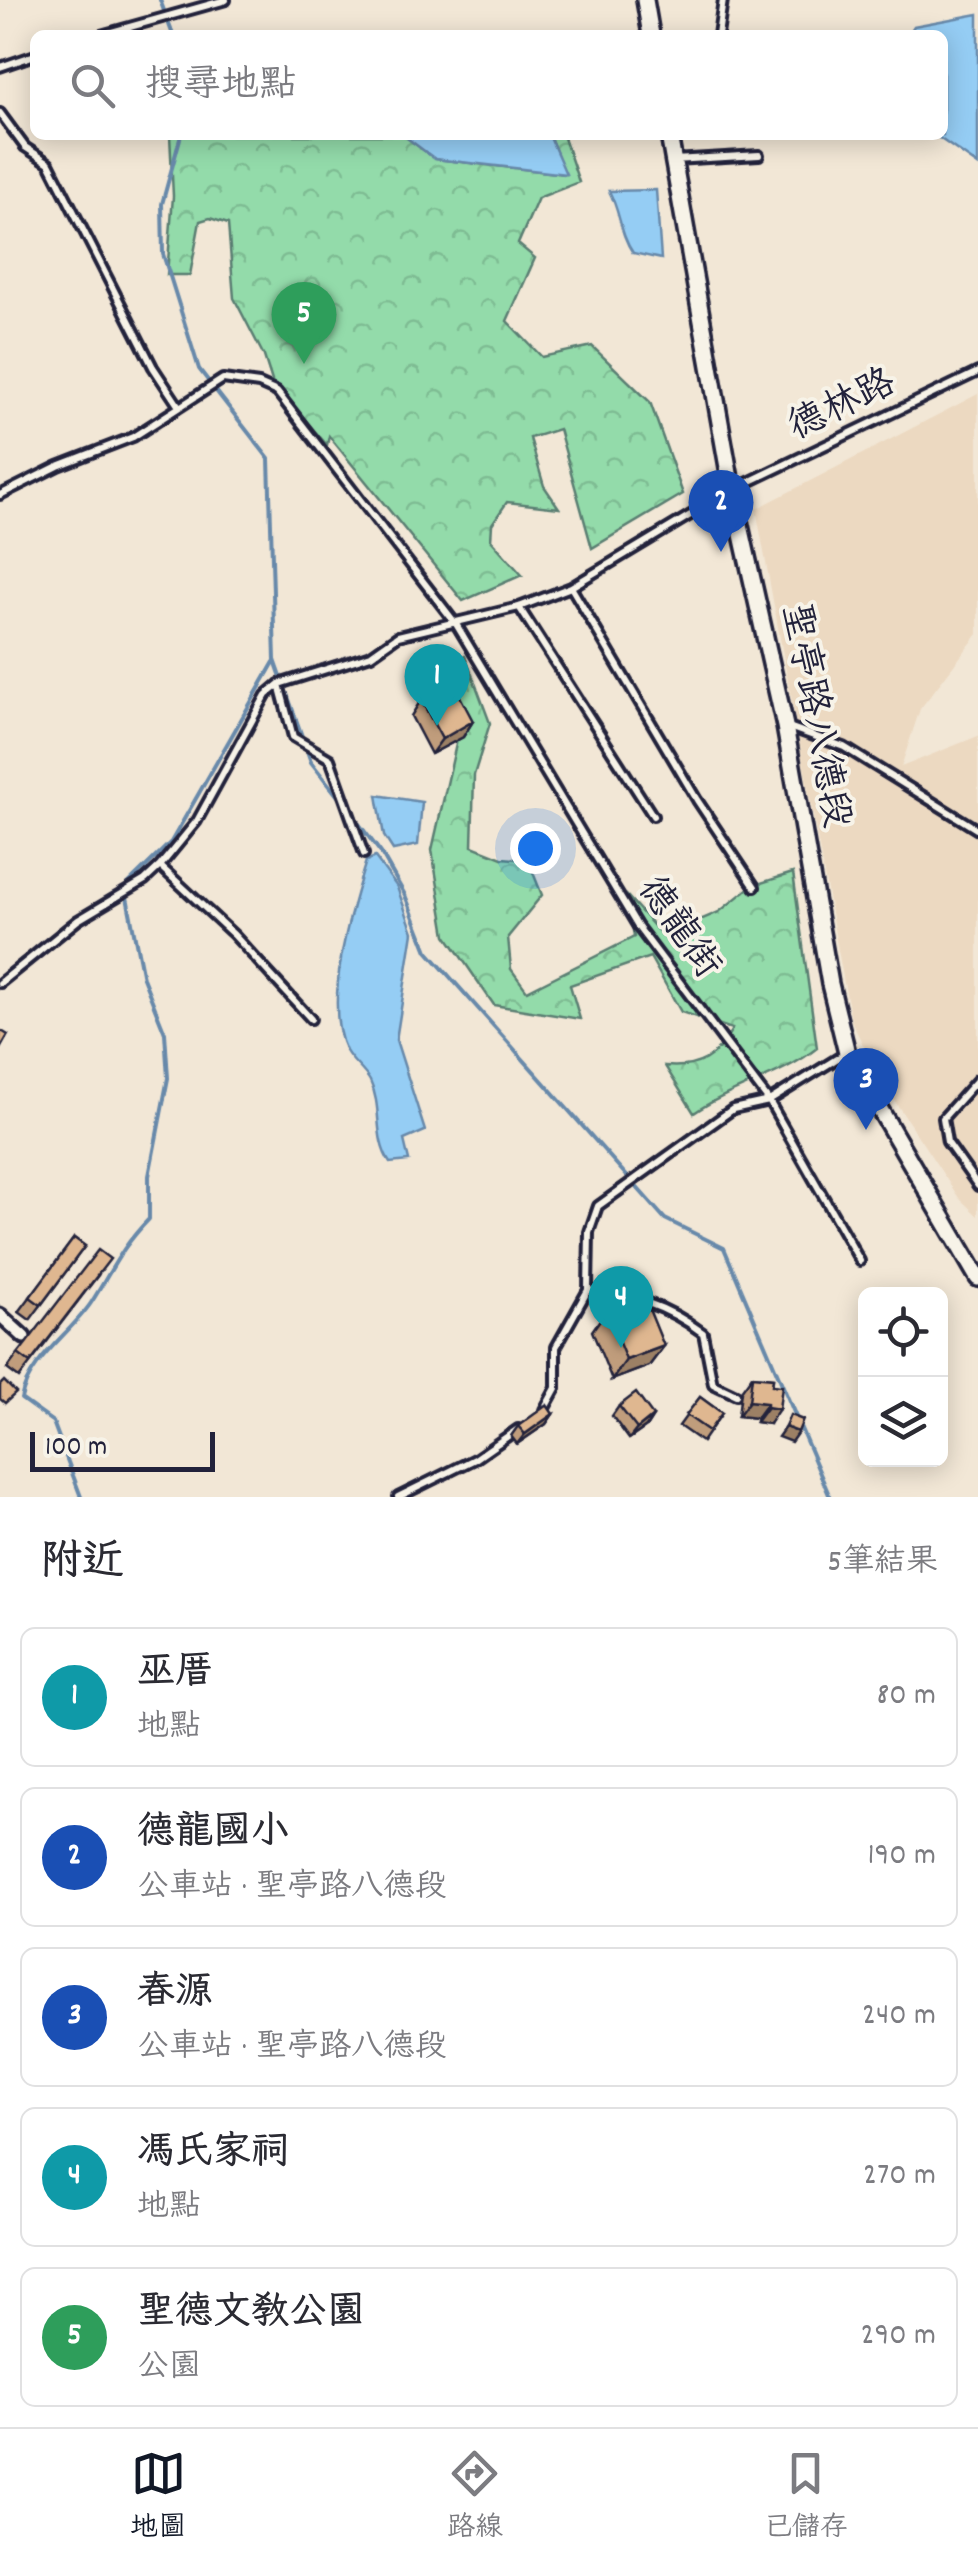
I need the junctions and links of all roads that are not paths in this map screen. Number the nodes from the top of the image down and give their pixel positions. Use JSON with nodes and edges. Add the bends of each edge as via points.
{"nodes":[{"id":1,"x":226,"y":0,"type":"edge"},
{"id":2,"x":645,"y":0,"type":"edge"},
{"id":3,"x":723,"y":0,"type":"edge"},
{"id":4,"x":119,"y":30,"type":"edge"},
{"id":5,"x":650,"y":30,"type":"edge"},
{"id":6,"x":719,"y":30,"type":"edge"},
{"id":7,"x":30,"y":57,"type":"edge"},
{"id":8,"x":0,"y":67,"type":"edge"},
{"id":9,"x":0,"y":113,"type":"edge"},
{"id":10,"x":670,"y":140,"type":"edge"},
{"id":11,"x":759,"y":155,"type":"dead end"},
{"id":12,"x":673,"y":160,"type":"junction"},
{"id":13,"x":978,"y":372,"type":"edge"},
{"id":14,"x":178,"y":405,"type":"junction"},
{"id":15,"x":732,"y":490,"type":"junction"},
{"id":16,"x":0,"y":495,"type":"edge"},
{"id":17,"x":571,"y":587,"type":"junction"},
{"id":18,"x":519,"y":608,"type":"junction"},
{"id":19,"x":456,"y":624,"type":"junction"},
{"id":20,"x":279,"y":684,"type":"junction"},
{"id":21,"x":784,"y":726,"type":"junction"},
{"id":22,"x":653,"y":816,"type":"dead end"},
{"id":23,"x":978,"y":830,"type":"edge"},
{"id":24,"x":364,"y":854,"type":"dead end"},
{"id":25,"x":160,"y":866,"type":"junction"},
{"id":26,"x":755,"y":888,"type":"dead end"},
{"id":27,"x":0,"y":984,"type":"edge"},
{"id":28,"x":311,"y":1019,"type":"dead end"},
{"id":29,"x":848,"y":1052,"type":"junction"},
{"id":30,"x":978,"y":1079,"type":"edge"},
{"id":31,"x":769,"y":1101,"type":"junction"},
{"id":32,"x":978,"y":1186,"type":"edge"},
{"id":33,"x":860,"y":1261,"type":"dead end"},
{"id":34,"x":978,"y":1278,"type":"edge"},
{"id":35,"x":588,"y":1290,"type":"junction"},
{"id":36,"x":0,"y":1314,"type":"edge"},
{"id":37,"x":24,"y":1337,"type":"dead end"},
{"id":38,"x":736,"y":1395,"type":"dead end"},
{"id":39,"x":542,"y":1413,"type":"edge"},
{"id":40,"x":529,"y":1422,"type":"edge"},
{"id":41,"x":398,"y":1497,"type":"edge"}],
"edges":[{"from":1,"to":4,"type":"lane"},
{"from":2,"to":5,"type":"street"},
{"from":3,"to":6,"type":"lane"},
{"from":7,"to":8,"type":"lane"},
{"from":9,"to":14,"type":"lane","via":[[17,138],[49,163]]},
{"from":10,"to":12,"type":"street","name":"聖亭路八德段"},
{"from":11,"to":12,"type":"lane"},
{"from":12,"to":15,"type":"street","name":"聖亭路八德段"},
{"from":13,"to":15,"type":"lane","name":"德林路"},
{"from":14,"to":16,"type":"lane","name":"德龍街","via":[[133,438]]},
{"from":14,"to":19,"type":"lane","name":"德龍街","via":[[223,379],[277,392]]},
{"from":15,"to":17,"type":"lane","name":"德林路"},
{"from":15,"to":21,"type":"street","name":"聖亭路八德段"},
{"from":17,"to":18,"type":"lane","name":"德林路"},
{"from":17,"to":26,"type":"lane"},
{"from":18,"to":19,"type":"lane","name":"德林路"},
{"from":18,"to":22,"type":"lane"},
{"from":19,"to":20,"type":"lane","name":"德林路","via":[[398,636],[371,655]]},
{"from":19,"to":31,"type":"lane","name":"德龍街","via":[[638,927]]},
{"from":20,"to":24,"type":"lane","via":[[293,737],[330,759]]},
{"from":20,"to":25,"type":"lane","via":[[266,695],[196,821]]},
{"from":21,"to":23,"type":"lane","via":[[844,747]]},
{"from":21,"to":29,"type":"street","name":"聖亭路八德段"},
{"from":25,"to":27,"type":"lane","via":[[78,920]]},
{"from":25,"to":28,"type":"lane"},
{"from":29,"to":31,"type":"lane"},
{"from":29,"to":34,"type":"street","name":"聖亭路八德段"},
{"from":30,"to":32,"type":"lane","via":[[942,1118],[947,1142]]},
{"from":31,"to":33,"type":"lane","name":"德龍街"},
{"from":31,"to":35,"type":"lane","via":[[733,1108],[598,1206],[588,1232]]},
{"from":35,"to":38,"type":"lane","via":[[647,1300],[682,1318],[703,1334],[713,1384]]},
{"from":35,"to":39,"type":"lane","via":[[556,1347],[556,1388]]},
{"from":36,"to":37,"type":"street"},
{"from":40,"to":41,"type":"lane"}]}
